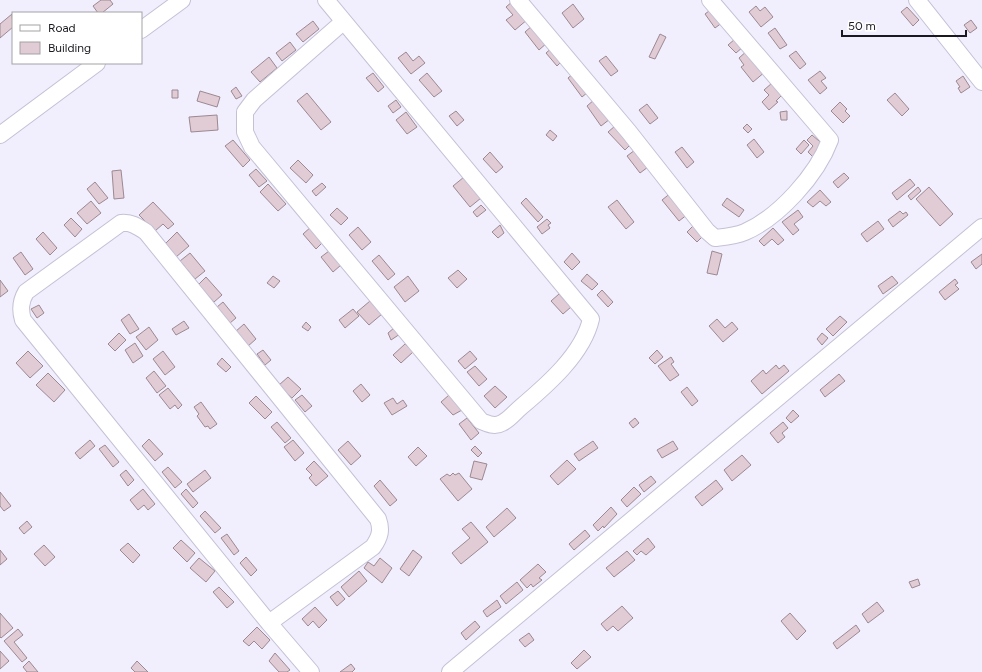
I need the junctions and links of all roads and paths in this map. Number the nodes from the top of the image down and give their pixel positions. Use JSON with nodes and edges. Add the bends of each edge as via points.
{"nodes":[{"id":1,"x":182,"y":0,"type":"edge"},
{"id":2,"x":326,"y":0,"type":"edge"},
{"id":3,"x":518,"y":0,"type":"edge"},
{"id":4,"x":710,"y":0,"type":"edge"},
{"id":5,"x":917,"y":0,"type":"edge"},
{"id":6,"x":343,"y":22,"type":"junction"},
{"id":7,"x":142,"y":29,"type":"edge"},
{"id":8,"x":96,"y":64,"type":"edge"},
{"id":9,"x":982,"y":82,"type":"edge"},
{"id":10,"x":0,"y":135,"type":"edge"},
{"id":11,"x":982,"y":227,"type":"edge"},
{"id":12,"x":269,"y":623,"type":"junction"},
{"id":13,"x":311,"y":672,"type":"edge"},
{"id":14,"x":450,"y":672,"type":"edge"}],
"edges":[{"from":1,"to":7,"type":"street"},
{"from":2,"to":6,"type":"street"},
{"from":3,"to":4,"type":"street","via":[[714,238],[743,233],[767,220],[792,198],[826,151],[830,140]]},
{"from":5,"to":9,"type":"street"},
{"from":6,"to":6,"type":"street","via":[[254,100],[245,112],[245,132],[252,148],[481,421],[491,425],[501,424],[538,393],[575,353],[588,331],[591,319]]},
{"from":8,"to":10,"type":"street"},
{"from":11,"to":14,"type":"street"},
{"from":12,"to":12,"type":"street","via":[[373,547],[379,539],[381,527],[378,518],[146,232],[128,222],[121,223],[26,292],[22,298],[21,312],[24,320]]},
{"from":12,"to":13,"type":"street"}]}
